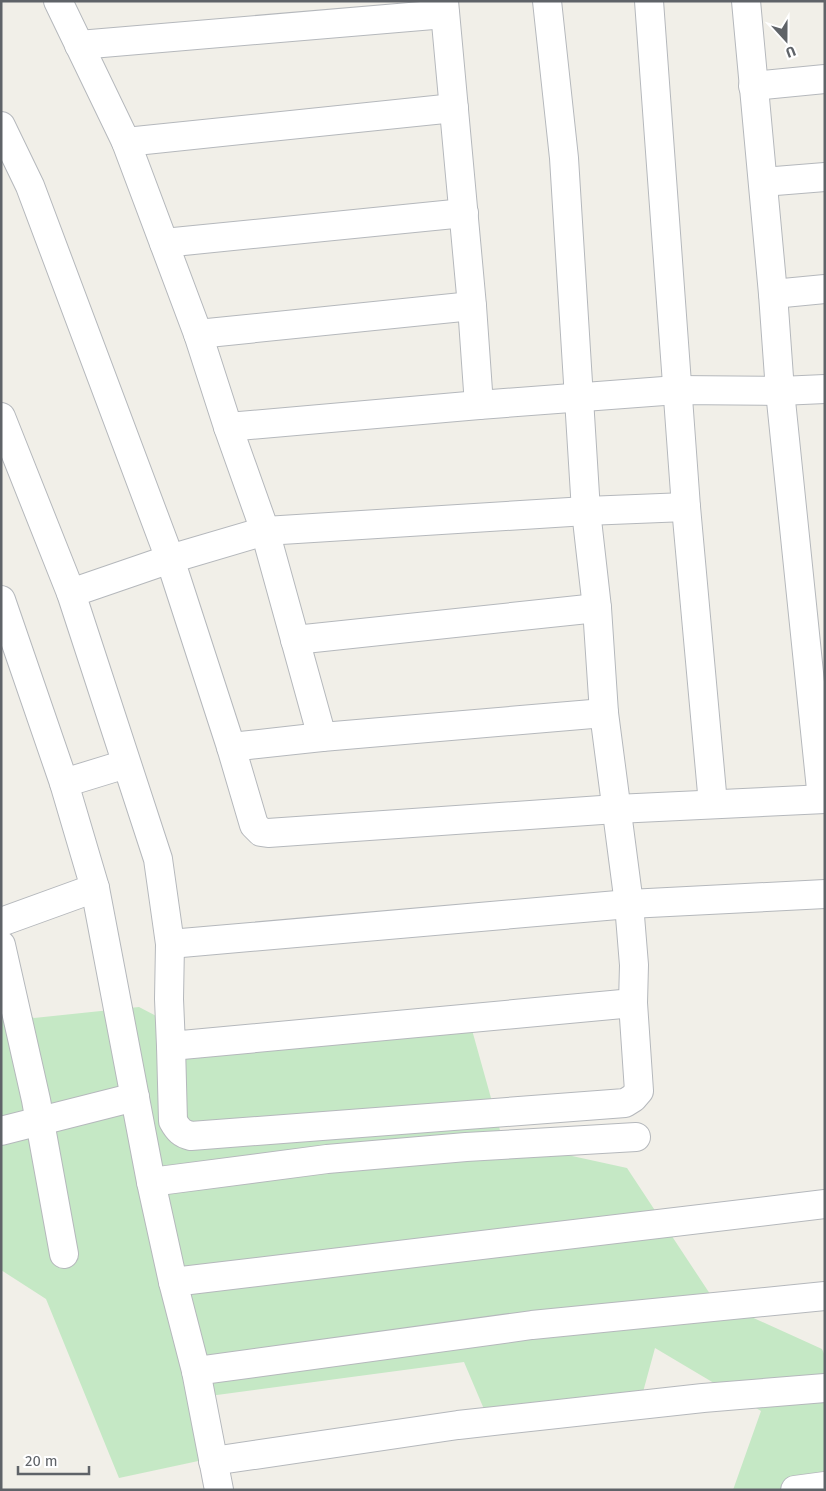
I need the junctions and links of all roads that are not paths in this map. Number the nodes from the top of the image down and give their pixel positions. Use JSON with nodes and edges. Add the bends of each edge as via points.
{"nodes":[{"id":1,"x":58,"y":1,"type":"edge"},
{"id":2,"x":547,"y":1,"type":"edge"},
{"id":3,"x":648,"y":1,"type":"edge"},
{"id":4,"x":746,"y":1,"type":"edge"},
{"id":5,"x":444,"y":8,"type":"edge"},
{"id":6,"x":79,"y":45,"type":"junction"},
{"id":7,"x":825,"y":79,"type":"edge"},
{"id":8,"x":753,"y":86,"type":"junction"},
{"id":9,"x":454,"y":108,"type":"junction"},
{"id":10,"x":1,"y":126,"type":"edge"},
{"id":11,"x":126,"y":142,"type":"junction"},
{"id":12,"x":825,"y":177,"type":"edge"},
{"id":13,"x":763,"y":182,"type":"junction"},
{"id":14,"x":464,"y":212,"type":"junction"},
{"id":15,"x":164,"y":243,"type":"junction"},
{"id":16,"x":825,"y":289,"type":"edge"},
{"id":17,"x":773,"y":294,"type":"junction"},
{"id":18,"x":472,"y":306,"type":"junction"},
{"id":19,"x":198,"y":334,"type":"junction"},
{"id":20,"x":825,"y":389,"type":"edge"},
{"id":21,"x":677,"y":390,"type":"junction"},
{"id":22,"x":780,"y":391,"type":"junction"},
{"id":23,"x":580,"y":398,"type":"junction"},
{"id":24,"x":480,"y":405,"type":"junction"},
{"id":25,"x":1,"y":418,"type":"edge"},
{"id":26,"x":228,"y":427,"type":"junction"},
{"id":27,"x":686,"y":507,"type":"junction"},
{"id":28,"x":586,"y":511,"type":"junction"},
{"id":29,"x":265,"y":531,"type":"junction"},
{"id":30,"x":170,"y":559,"type":"junction"},
{"id":31,"x":71,"y":593,"type":"junction"},
{"id":32,"x":1,"y":600,"type":"edge"},
{"id":33,"x":597,"y":608,"type":"junction"},
{"id":34,"x":295,"y":640,"type":"junction"},
{"id":35,"x":818,"y":694,"type":"edge"},
{"id":36,"x":604,"y":713,"type":"junction"},
{"id":37,"x":322,"y":737,"type":"junction"},
{"id":38,"x":232,"y":747,"type":"junction"},
{"id":39,"x":126,"y":764,"type":"junction"},
{"id":40,"x":64,"y":783,"type":"junction"},
{"id":41,"x":823,"y":799,"type":"edge"},
{"id":42,"x":713,"y":804,"type":"junction"},
{"id":43,"x":616,"y":809,"type":"junction"},
{"id":44,"x":95,"y":888,"type":"junction"},
{"id":45,"x":825,"y":894,"type":"edge"},
{"id":46,"x":629,"y":904,"type":"junction"},
{"id":47,"x":1,"y":922,"type":"edge"},
{"id":48,"x":170,"y":944,"type":"junction"},
{"id":49,"x":1,"y":946,"type":"edge"},
{"id":50,"x":633,"y":1003,"type":"junction"},
{"id":51,"x":171,"y":1046,"type":"junction"},
{"id":52,"x":135,"y":1097,"type":"junction"},
{"id":53,"x":40,"y":1122,"type":"junction"},
{"id":54,"x":1,"y":1131,"type":"edge"},
{"id":55,"x":636,"y":1137,"type":"dead end"},
{"id":56,"x":151,"y":1182,"type":"junction"},
{"id":57,"x":825,"y":1204,"type":"edge"},
{"id":58,"x":64,"y":1254,"type":"dead end"},
{"id":59,"x":173,"y":1282,"type":"junction"},
{"id":60,"x":825,"y":1296,"type":"edge"},
{"id":61,"x":196,"y":1371,"type":"junction"},
{"id":62,"x":825,"y":1388,"type":"edge"},
{"id":63,"x":213,"y":1461,"type":"junction"},
{"id":64,"x":825,"y":1486,"type":"edge"},
{"id":65,"x":219,"y":1490,"type":"edge"},
{"id":66,"x":796,"y":1490,"type":"edge"}],
"edges":[{"from":1,"to":6,"type":"street"},
{"from":2,"to":23,"type":"street","via":[[564,158]]},
{"from":3,"to":21,"type":"street"},
{"from":4,"to":8,"type":"street"},
{"from":5,"to":6,"type":"street"},
{"from":5,"to":9,"type":"street"},
{"from":6,"to":11,"type":"street"},
{"from":7,"to":8,"type":"street"},
{"from":8,"to":13,"type":"street"},
{"from":9,"to":11,"type":"street"},
{"from":9,"to":14,"type":"street"},
{"from":10,"to":30,"type":"street","via":[[30,186]]},
{"from":11,"to":15,"type":"street"},
{"from":12,"to":13,"type":"street"},
{"from":13,"to":17,"type":"street"},
{"from":14,"to":15,"type":"street"},
{"from":14,"to":18,"type":"street"},
{"from":15,"to":19,"type":"street"},
{"from":16,"to":17,"type":"street"},
{"from":17,"to":22,"type":"street"},
{"from":18,"to":19,"type":"street"},
{"from":18,"to":24,"type":"street"},
{"from":19,"to":26,"type":"street"},
{"from":20,"to":22,"type":"street"},
{"from":21,"to":22,"type":"street"},
{"from":21,"to":23,"type":"street"},
{"from":21,"to":27,"type":"street"},
{"from":22,"to":35,"type":"street"},
{"from":23,"to":24,"type":"street"},
{"from":23,"to":28,"type":"street"},
{"from":24,"to":26,"type":"street"},
{"from":25,"to":31,"type":"street"},
{"from":26,"to":29,"type":"street"},
{"from":27,"to":28,"type":"street"},
{"from":27,"to":42,"type":"street"},
{"from":28,"to":29,"type":"street"},
{"from":28,"to":33,"type":"street"},
{"from":29,"to":30,"type":"street"},
{"from":29,"to":34,"type":"street"},
{"from":30,"to":31,"type":"street"},
{"from":30,"to":38,"type":"street"},
{"from":31,"to":39,"type":"street"},
{"from":32,"to":40,"type":"street"},
{"from":33,"to":34,"type":"street"},
{"from":33,"to":36,"type":"street"},
{"from":34,"to":37,"type":"street"},
{"from":35,"to":41,"type":"street"},
{"from":36,"to":37,"type":"street"},
{"from":36,"to":43,"type":"street"},
{"from":37,"to":38,"type":"street"},
{"from":38,"to":43,"type":"street","via":[[254,825],[261,832]]},
{"from":39,"to":40,"type":"street"},
{"from":39,"to":48,"type":"street","via":[[158,859]]},
{"from":40,"to":44,"type":"street"},
{"from":41,"to":42,"type":"street"},
{"from":42,"to":43,"type":"street"},
{"from":43,"to":46,"type":"street"},
{"from":44,"to":47,"type":"street"},
{"from":44,"to":52,"type":"street"},
{"from":45,"to":46,"type":"street"},
{"from":46,"to":48,"type":"street"},
{"from":46,"to":50,"type":"street","via":[[634,965]]},
{"from":48,"to":51,"type":"street"},
{"from":49,"to":53,"type":"street"},
{"from":50,"to":51,"type":"street"},
{"from":50,"to":51,"type":"street","via":[[639,1091],[625,1103],[191,1136],[183,1134],[173,1121]]},
{"from":52,"to":53,"type":"street"},
{"from":52,"to":56,"type":"street"},
{"from":53,"to":54,"type":"street"},
{"from":53,"to":58,"type":"street"},
{"from":55,"to":56,"type":"street","via":[[327,1159]]},
{"from":56,"to":59,"type":"street"},
{"from":57,"to":59,"type":"street"},
{"from":59,"to":61,"type":"street"},
{"from":60,"to":61,"type":"street","via":[[532,1325]]},
{"from":61,"to":63,"type":"street"},
{"from":62,"to":63,"type":"street","via":[[703,1398],[458,1426]]},
{"from":63,"to":65,"type":"street"},
{"from":64,"to":66,"type":"street"}]}
